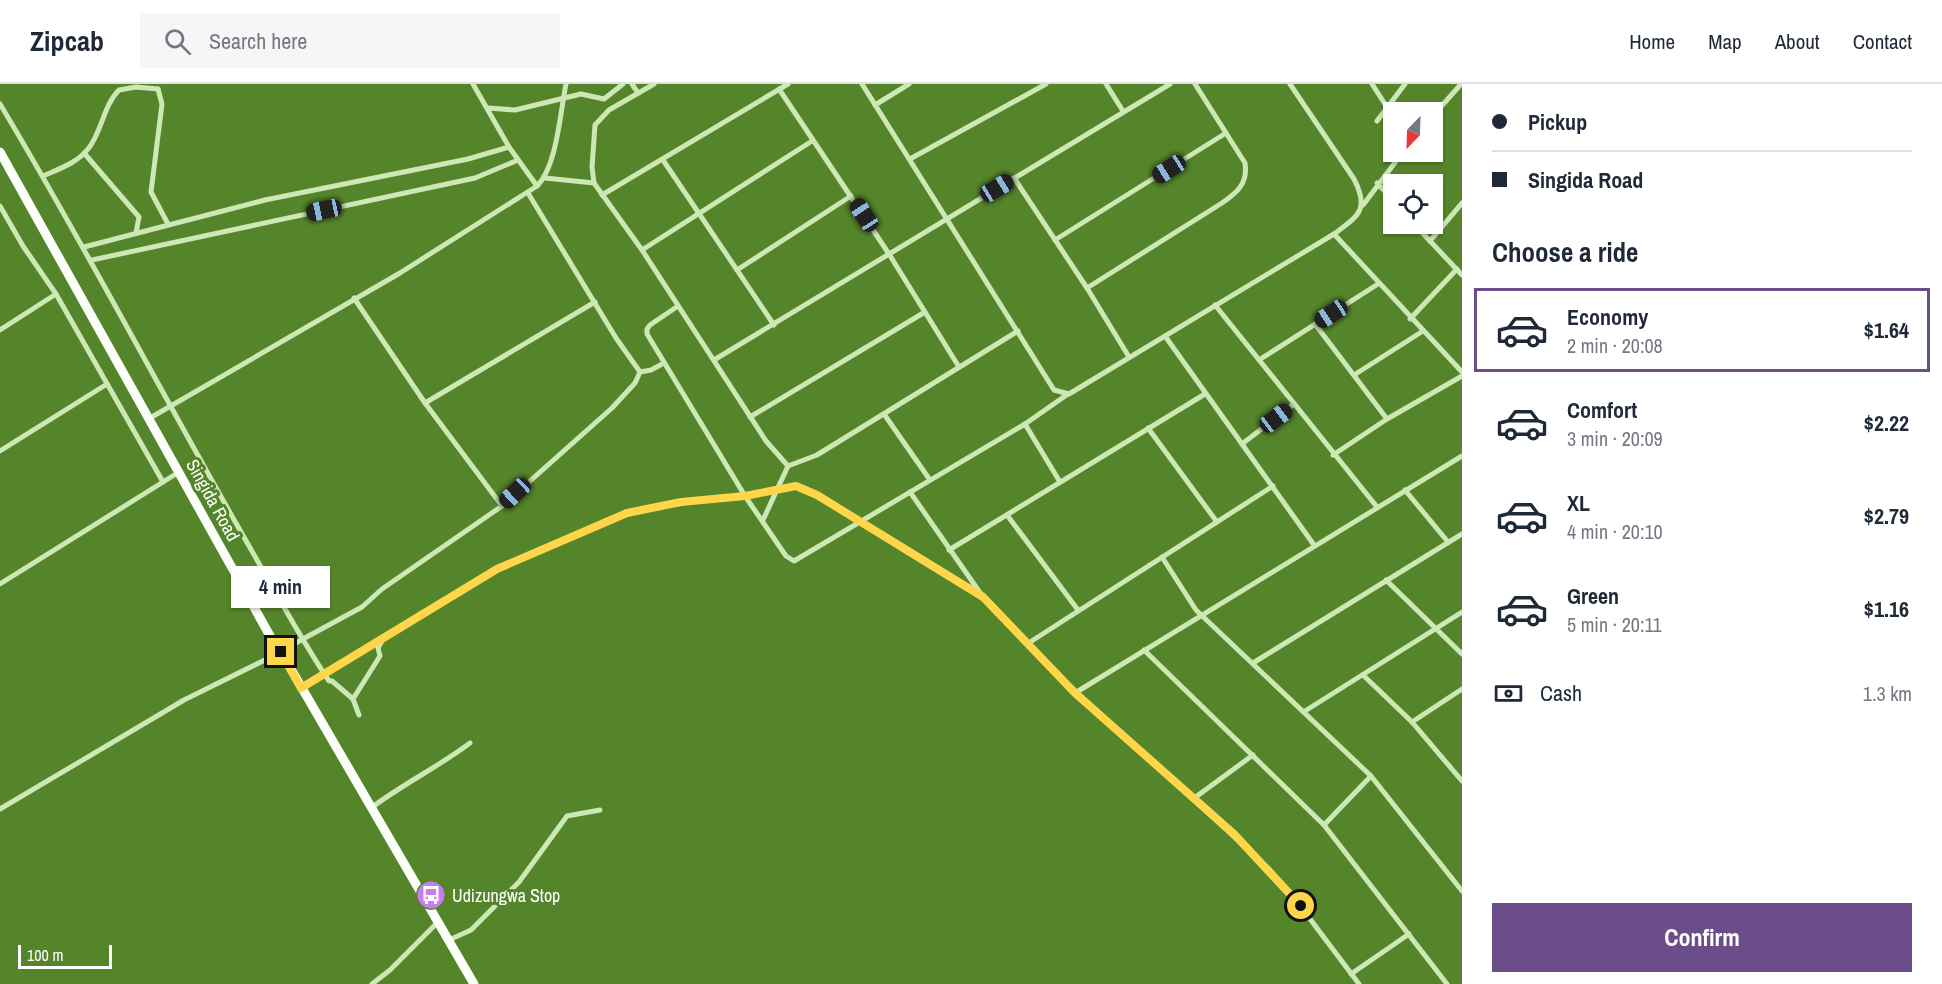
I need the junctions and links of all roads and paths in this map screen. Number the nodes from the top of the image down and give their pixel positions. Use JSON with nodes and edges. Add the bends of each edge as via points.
{"nodes":[{"id":1,"x":473,"y":84,"type":"edge"},
{"id":2,"x":566,"y":84,"type":"edge"},
{"id":3,"x":622,"y":84,"type":"edge"},
{"id":4,"x":632,"y":84,"type":"edge"},
{"id":5,"x":654,"y":84,"type":"edge"},
{"id":6,"x":788,"y":84,"type":"edge"},
{"id":7,"x":862,"y":84,"type":"edge"},
{"id":8,"x":909,"y":84,"type":"edge"},
{"id":9,"x":1046,"y":84,"type":"edge"},
{"id":10,"x":1106,"y":84,"type":"edge"},
{"id":11,"x":1170,"y":84,"type":"edge"},
{"id":12,"x":1195,"y":84,"type":"edge"},
{"id":13,"x":1290,"y":84,"type":"edge"},
{"id":14,"x":1372,"y":84,"type":"edge"},
{"id":15,"x":1405,"y":84,"type":"edge"},
{"id":16,"x":1461,"y":84,"type":"edge"},
{"id":17,"x":160,"y":87,"type":"edge"},
{"id":18,"x":779,"y":89,"type":"junction"},
{"id":19,"x":638,"y":93,"type":"junction"},
{"id":20,"x":563,"y":98,"type":"junction"},
{"id":21,"x":1383,"y":102,"type":"edge"},
{"id":22,"x":1392,"y":102,"type":"edge"},
{"id":23,"x":0,"y":104,"type":"edge"},
{"id":24,"x":1443,"y":104,"type":"edge"},
{"id":25,"x":875,"y":105,"type":"junction"},
{"id":26,"x":488,"y":108,"type":"junction"},
{"id":27,"x":1123,"y":111,"type":"junction"},
{"id":28,"x":1383,"y":113,"type":"edge"},
{"id":29,"x":1377,"y":121,"type":"dead end"},
{"id":30,"x":1226,"y":133,"type":"junction"},
{"id":31,"x":812,"y":141,"type":"junction"},
{"id":32,"x":509,"y":147,"type":"junction"},
{"id":33,"x":0,"y":152,"type":"edge"},
{"id":34,"x":84,"y":153,"type":"junction"},
{"id":35,"x":910,"y":159,"type":"junction"},
{"id":36,"x":518,"y":160,"type":"junction"},
{"id":37,"x":663,"y":160,"type":"junction"},
{"id":38,"x":1395,"y":162,"type":"edge"},
{"id":39,"x":43,"y":176,"type":"junction"},
{"id":40,"x":545,"y":178,"type":"junction"},
{"id":41,"x":1014,"y":178,"type":"junction"},
{"id":42,"x":594,"y":183,"type":"junction"},
{"id":43,"x":1377,"y":183,"type":"junction"},
{"id":44,"x":537,"y":186,"type":"junction"},
{"id":45,"x":1383,"y":189,"type":"edge"},
{"id":46,"x":528,"y":193,"type":"junction"},
{"id":47,"x":602,"y":195,"type":"junction"},
{"id":48,"x":851,"y":196,"type":"junction"},
{"id":49,"x":1462,"y":203,"type":"edge"},
{"id":50,"x":1363,"y":205,"type":"junction"},
{"id":51,"x":0,"y":206,"type":"edge"},
{"id":52,"x":699,"y":213,"type":"junction"},
{"id":53,"x":948,"y":218,"type":"junction"},
{"id":54,"x":168,"y":225,"type":"junction"},
{"id":55,"x":136,"y":233,"type":"junction"},
{"id":56,"x":1334,"y":234,"type":"junction"},
{"id":57,"x":1423,"y":234,"type":"edge"},
{"id":58,"x":1055,"y":240,"type":"junction"},
{"id":59,"x":1430,"y":241,"type":"junction"},
{"id":60,"x":84,"y":247,"type":"junction"},
{"id":61,"x":642,"y":250,"type":"junction"},
{"id":62,"x":889,"y":254,"type":"junction"},
{"id":63,"x":92,"y":260,"type":"junction"},
{"id":64,"x":1457,"y":269,"type":"junction"},
{"id":65,"x":737,"y":270,"type":"junction"},
{"id":66,"x":1462,"y":275,"type":"edge"},
{"id":67,"x":1378,"y":285,"type":"junction"},
{"id":68,"x":1087,"y":288,"type":"junction"},
{"id":69,"x":56,"y":294,"type":"junction"},
{"id":70,"x":354,"y":298,"type":"junction"},
{"id":71,"x":595,"y":302,"type":"junction"},
{"id":72,"x":1215,"y":305,"type":"junction"},
{"id":73,"x":678,"y":306,"type":"junction"},
{"id":74,"x":925,"y":312,"type":"junction"},
{"id":75,"x":1410,"y":319,"type":"junction"},
{"id":76,"x":1315,"y":324,"type":"junction"},
{"id":77,"x":774,"y":325,"type":"junction"},
{"id":78,"x":0,"y":330,"type":"edge"},
{"id":79,"x":1423,"y":331,"type":"junction"},
{"id":80,"x":1018,"y":332,"type":"junction"},
{"id":81,"x":1165,"y":336,"type":"junction"},
{"id":82,"x":1129,"y":357,"type":"junction"},
{"id":83,"x":714,"y":360,"type":"junction"},
{"id":84,"x":1259,"y":360,"type":"junction"},
{"id":85,"x":664,"y":363,"type":"junction"},
{"id":86,"x":959,"y":367,"type":"junction"},
{"id":87,"x":640,"y":372,"type":"junction"},
{"id":88,"x":1462,"y":374,"type":"edge"},
{"id":89,"x":1354,"y":375,"type":"junction"},
{"id":90,"x":107,"y":384,"type":"junction"},
{"id":91,"x":1069,"y":393,"type":"junction"},
{"id":92,"x":1205,"y":394,"type":"junction"},
{"id":93,"x":424,"y":403,"type":"junction"},
{"id":94,"x":1294,"y":404,"type":"junction"},
{"id":95,"x":170,"y":407,"type":"junction"},
{"id":96,"x":884,"y":414,"type":"junction"},
{"id":97,"x":750,"y":417,"type":"junction"},
{"id":98,"x":150,"y":418,"type":"junction"},
{"id":99,"x":1387,"y":419,"type":"junction"},
{"id":100,"x":1025,"y":424,"type":"junction"},
{"id":101,"x":1148,"y":428,"type":"junction"},
{"id":102,"x":1242,"y":444,"type":"junction"},
{"id":103,"x":0,"y":451,"type":"edge"},
{"id":104,"x":1333,"y":455,"type":"junction"},
{"id":105,"x":1462,"y":456,"type":"edge"},
{"id":106,"x":788,"y":466,"type":"junction"},
{"id":107,"x":179,"y":472,"type":"junction"},
{"id":108,"x":930,"y":480,"type":"junction"},
{"id":109,"x":163,"y":482,"type":"junction"},
{"id":110,"x":1060,"y":482,"type":"junction"},
{"id":111,"x":1273,"y":486,"type":"junction"},
{"id":112,"x":778,"y":490,"type":"junction"},
{"id":113,"x":1405,"y":490,"type":"junction"},
{"id":114,"x":910,"y":492,"type":"junction"},
{"id":115,"x":745,"y":496,"type":"junction"},
{"id":116,"x":502,"y":506,"type":"junction"},
{"id":117,"x":1377,"y":507,"type":"junction"},
{"id":118,"x":1007,"y":515,"type":"junction"},
{"id":119,"x":763,"y":520,"type":"junction"},
{"id":120,"x":862,"y":522,"type":"junction"},
{"id":121,"x":1216,"y":522,"type":"junction"},
{"id":122,"x":1462,"y":534,"type":"edge"},
{"id":123,"x":1448,"y":542,"type":"junction"},
{"id":124,"x":1314,"y":545,"type":"junction"},
{"id":125,"x":949,"y":550,"type":"junction"},
{"id":126,"x":1162,"y":557,"type":"junction"},
{"id":127,"x":1386,"y":580,"type":"junction"},
{"id":128,"x":0,"y":584,"type":"edge"},
{"id":129,"x":983,"y":597,"type":"junction"},
{"id":130,"x":1078,"y":610,"type":"junction"},
{"id":131,"x":1462,"y":612,"type":"edge"},
{"id":132,"x":1204,"y":615,"type":"junction"},
{"id":133,"x":1437,"y":629,"type":"junction"},
{"id":134,"x":302,"y":638,"type":"junction"},
{"id":135,"x":383,"y":638,"type":"junction"},
{"id":136,"x":1027,"y":644,"type":"junction"},
{"id":137,"x":1144,"y":650,"type":"junction"},
{"id":138,"x":280,"y":652,"type":"junction"},
{"id":139,"x":1462,"y":654,"type":"edge"},
{"id":140,"x":1253,"y":663,"type":"junction"},
{"id":141,"x":324,"y":674,"type":"junction"},
{"id":142,"x":1363,"y":675,"type":"junction"},
{"id":143,"x":301,"y":688,"type":"junction"},
{"id":144,"x":1462,"y":689,"type":"edge"},
{"id":145,"x":1075,"y":693,"type":"junction"},
{"id":146,"x":353,"y":699,"type":"junction"},
{"id":147,"x":1305,"y":711,"type":"junction"},
{"id":148,"x":359,"y":715,"type":"dead end"},
{"id":149,"x":1412,"y":722,"type":"junction"},
{"id":150,"x":470,"y":743,"type":"dead end"},
{"id":151,"x":1253,"y":755,"type":"junction"},
{"id":152,"x":1462,"y":767,"type":"edge"},
{"id":153,"x":1455,"y":772,"type":"junction"},
{"id":154,"x":1371,"y":776,"type":"junction"},
{"id":155,"x":1462,"y":781,"type":"edge"},
{"id":156,"x":1194,"y":799,"type":"junction"},
{"id":157,"x":371,"y":808,"type":"junction"},
{"id":158,"x":0,"y":809,"type":"edge"},
{"id":159,"x":600,"y":810,"type":"dead end"},
{"id":160,"x":1324,"y":825,"type":"junction"},
{"id":161,"x":1461,"y":889,"type":"edge"},
{"id":162,"x":438,"y":922,"type":"junction"},
{"id":163,"x":1409,"y":934,"type":"junction"},
{"id":164,"x":449,"y":940,"type":"junction"},
{"id":165,"x":1351,"y":974,"type":"junction"},
{"id":166,"x":372,"y":984,"type":"edge"},
{"id":167,"x":474,"y":984,"type":"edge"},
{"id":168,"x":1359,"y":984,"type":"edge"},
{"id":169,"x":1448,"y":984,"type":"edge"}],
"edges":[{"from":1,"to":26,"type":"street"},
{"from":2,"to":20,"type":"street"},
{"from":3,"to":20,"type":"street","via":[[604,99],[581,94]]},
{"from":4,"to":19,"type":"street"},
{"from":5,"to":19,"type":"street"},
{"from":6,"to":18,"type":"street"},
{"from":7,"to":25,"type":"street"},
{"from":8,"to":25,"type":"street"},
{"from":9,"to":35,"type":"street"},
{"from":10,"to":27,"type":"street"},
{"from":11,"to":27,"type":"street"},
{"from":12,"to":30,"type":"street"},
{"from":13,"to":50,"type":"street","via":[[1354,179]]},
{"from":14,"to":21,"type":"street"},
{"from":15,"to":22,"type":"street"},
{"from":16,"to":24,"type":"street"},
{"from":17,"to":34,"type":"street","via":[[126,87],[117,93]]},
{"from":17,"to":54,"type":"street","via":[[162,104],[151,192]]},
{"from":18,"to":31,"type":"street"},
{"from":18,"to":37,"type":"street"},
{"from":19,"to":42,"type":"street","via":[[600,117],[595,125]]},
{"from":20,"to":26,"type":"street","via":[[515,110]]},
{"from":20,"to":40,"type":"street"},
{"from":23,"to":39,"type":"street"},
{"from":25,"to":35,"type":"street"},
{"from":26,"to":32,"type":"street"},
{"from":27,"to":41,"type":"street"},
{"from":28,"to":29,"type":"street"},
{"from":30,"to":58,"type":"street"},
{"from":30,"to":68,"type":"street","via":[[1245,162],[1242,186],[1222,203]]},
{"from":31,"to":48,"type":"street"},
{"from":31,"to":52,"type":"street"},
{"from":32,"to":36,"type":"street"},
{"from":32,"to":54,"type":"street"},
{"from":33,"to":98,"type":"highway","name":"Singida Road"},
{"from":34,"to":39,"type":"street"},
{"from":34,"to":55,"type":"street","via":[[139,217]]},
{"from":35,"to":53,"type":"street"},
{"from":36,"to":44,"type":"street"},
{"from":36,"to":63,"type":"street","via":[[475,178]]},
{"from":37,"to":47,"type":"street"},
{"from":37,"to":52,"type":"street"},
{"from":38,"to":43,"type":"street"},
{"from":39,"to":60,"type":"street"},
{"from":40,"to":42,"type":"street"},
{"from":40,"to":44,"type":"street"},
{"from":41,"to":53,"type":"street"},
{"from":41,"to":58,"type":"street"},
{"from":42,"to":47,"type":"street"},
{"from":43,"to":45,"type":"street"},
{"from":43,"to":50,"type":"street"},
{"from":44,"to":46,"type":"street"},
{"from":46,"to":70,"type":"street"},
{"from":46,"to":71,"type":"street"},
{"from":47,"to":61,"type":"street"},
{"from":48,"to":62,"type":"street"},
{"from":48,"to":65,"type":"street"},
{"from":49,"to":59,"type":"street"},
{"from":50,"to":56,"type":"street","via":[[1353,220]]},
{"from":51,"to":69,"type":"street"},
{"from":52,"to":61,"type":"street"},
{"from":52,"to":65,"type":"street"},
{"from":53,"to":62,"type":"street"},
{"from":53,"to":80,"type":"street"},
{"from":54,"to":55,"type":"street"},
{"from":55,"to":60,"type":"street"},
{"from":56,"to":67,"type":"street"},
{"from":56,"to":72,"type":"street"},
{"from":57,"to":59,"type":"street"},
{"from":58,"to":68,"type":"street"},
{"from":59,"to":64,"type":"street"},
{"from":60,"to":63,"type":"street"},
{"from":61,"to":73,"type":"street"},
{"from":62,"to":74,"type":"street"},
{"from":62,"to":77,"type":"street"},
{"from":63,"to":95,"type":"street"},
{"from":64,"to":66,"type":"street"},
{"from":64,"to":75,"type":"street"},
{"from":65,"to":77,"type":"street"},
{"from":67,"to":75,"type":"street"},
{"from":67,"to":76,"type":"street"},
{"from":68,"to":82,"type":"street"},
{"from":69,"to":78,"type":"street"},
{"from":69,"to":90,"type":"street"},
{"from":70,"to":93,"type":"street"},
{"from":70,"to":95,"type":"street"},
{"from":71,"to":87,"type":"street"},
{"from":71,"to":93,"type":"street"},
{"from":72,"to":81,"type":"street"},
{"from":72,"to":84,"type":"street"},
{"from":73,"to":83,"type":"street"},
{"from":73,"to":85,"type":"street","via":[[647,329]]},
{"from":74,"to":86,"type":"street"},
{"from":74,"to":97,"type":"street"},
{"from":75,"to":79,"type":"street"},
{"from":76,"to":84,"type":"street"},
{"from":76,"to":89,"type":"street"},
{"from":77,"to":83,"type":"street"},
{"from":79,"to":88,"type":"street"},
{"from":79,"to":89,"type":"street"},
{"from":80,"to":86,"type":"street"},
{"from":80,"to":91,"type":"street","via":[[1054,390]]},
{"from":81,"to":82,"type":"street"},
{"from":81,"to":92,"type":"street"},
{"from":82,"to":91,"type":"street"},
{"from":83,"to":97,"type":"street"},
{"from":84,"to":94,"type":"street"},
{"from":85,"to":87,"type":"street"},
{"from":85,"to":115,"type":"street"},
{"from":86,"to":96,"type":"street"},
{"from":87,"to":116,"type":"street","via":[[612,408]]},
{"from":88,"to":99,"type":"street"},
{"from":89,"to":99,"type":"street"},
{"from":90,"to":103,"type":"street"},
{"from":90,"to":109,"type":"street"},
{"from":91,"to":100,"type":"street"},
{"from":92,"to":101,"type":"street"},
{"from":92,"to":102,"type":"street"},
{"from":93,"to":116,"type":"street"},
{"from":94,"to":102,"type":"street"},
{"from":94,"to":104,"type":"street"},
{"from":95,"to":98,"type":"street"},
{"from":95,"to":134,"type":"street"},
{"from":96,"to":106,"type":"street","via":[[817,455]]},
{"from":96,"to":108,"type":"street"},
{"from":97,"to":106,"type":"street"},
{"from":98,"to":107,"type":"highway","name":"Singida Road"},
{"from":99,"to":104,"type":"street"},
{"from":100,"to":108,"type":"street"},
{"from":100,"to":110,"type":"street"},
{"from":101,"to":110,"type":"street"},
{"from":101,"to":121,"type":"street"},
{"from":102,"to":111,"type":"street"},
{"from":104,"to":117,"type":"street"},
{"from":105,"to":113,"type":"street"},
{"from":106,"to":112,"type":"street"},
{"from":107,"to":109,"type":"street"},
{"from":107,"to":138,"type":"highway","name":"Singida Road"},
{"from":108,"to":114,"type":"street"},
{"from":109,"to":128,"type":"street"},
{"from":110,"to":118,"type":"street"},
{"from":111,"to":121,"type":"street"},
{"from":111,"to":124,"type":"street"},
{"from":112,"to":115,"type":"street"},
{"from":112,"to":119,"type":"street"},
{"from":112,"to":120,"type":"street","via":[[796,486],[805,489]]},
{"from":113,"to":117,"type":"street"},
{"from":113,"to":123,"type":"street"},
{"from":114,"to":120,"type":"street"},
{"from":114,"to":125,"type":"street"},
{"from":115,"to":119,"type":"street"},
{"from":115,"to":135,"type":"street","via":[[681,502],[627,513],[497,569]]},
{"from":116,"to":134,"type":"street","via":[[362,607]]},
{"from":117,"to":124,"type":"street"},
{"from":118,"to":125,"type":"street"},
{"from":118,"to":130,"type":"street"},
{"from":119,"to":120,"type":"street","via":[[786,556],[794,561]]},
{"from":120,"to":129,"type":"street"},
{"from":121,"to":126,"type":"street"},
{"from":122,"to":123,"type":"street"},
{"from":123,"to":127,"type":"street"},
{"from":124,"to":132,"type":"street"},
{"from":125,"to":129,"type":"street"},
{"from":126,"to":130,"type":"street"},
{"from":126,"to":132,"type":"street","via":[[1196,610]]},
{"from":127,"to":133,"type":"street"},
{"from":127,"to":140,"type":"street"},
{"from":129,"to":136,"type":"street"},
{"from":130,"to":136,"type":"street"},
{"from":131,"to":133,"type":"street"},
{"from":132,"to":137,"type":"street"},
{"from":132,"to":140,"type":"street"},
{"from":133,"to":139,"type":"street"},
{"from":133,"to":142,"type":"street"},
{"from":134,"to":138,"type":"street"},
{"from":134,"to":141,"type":"street"},
{"from":135,"to":141,"type":"street"},
{"from":135,"to":146,"type":"street","via":[[378,648],[380,656]]},
{"from":136,"to":145,"type":"street"},
{"from":137,"to":145,"type":"street"},
{"from":137,"to":151,"type":"street"},
{"from":138,"to":143,"type":"highway","name":"Singida Road"},
{"from":138,"to":158,"type":"street","via":[[184,700]]},
{"from":140,"to":147,"type":"street"},
{"from":141,"to":143,"type":"street"},
{"from":141,"to":146,"type":"street"},
{"from":142,"to":147,"type":"street"},
{"from":142,"to":149,"type":"street"},
{"from":143,"to":157,"type":"highway","name":"Singida Road"},
{"from":144,"to":149,"type":"street"},
{"from":145,"to":156,"type":"street"},
{"from":146,"to":148,"type":"street"},
{"from":147,"to":154,"type":"street"},
{"from":149,"to":153,"type":"street"},
{"from":150,"to":157,"type":"street"},
{"from":151,"to":156,"type":"street"},
{"from":151,"to":160,"type":"street"},
{"from":152,"to":153,"type":"street"},
{"from":153,"to":155,"type":"street"},
{"from":154,"to":160,"type":"street"},
{"from":154,"to":161,"type":"street"},
{"from":156,"to":165,"type":"street","via":[[1286,888]]},
{"from":157,"to":162,"type":"highway","name":"Singida Road"},
{"from":159,"to":164,"type":"street","via":[[567,816],[519,882],[471,930]]},
{"from":160,"to":163,"type":"street"},
{"from":162,"to":164,"type":"highway","name":"Singida Road"},
{"from":162,"to":166,"type":"street"},
{"from":163,"to":165,"type":"street"},
{"from":163,"to":169,"type":"street"},
{"from":164,"to":167,"type":"highway","name":"Singida Road"},
{"from":165,"to":168,"type":"street"}]}
